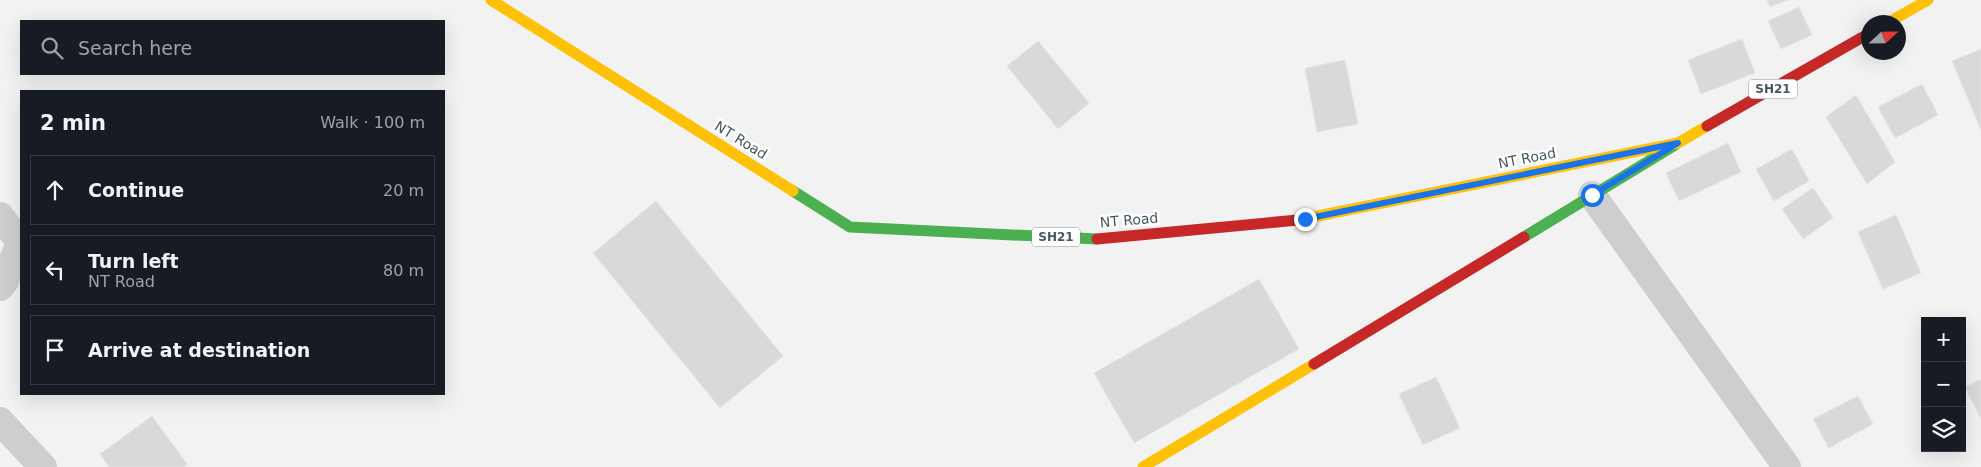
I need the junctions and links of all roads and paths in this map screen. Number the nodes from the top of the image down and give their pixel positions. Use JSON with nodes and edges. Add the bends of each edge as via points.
{"nodes":[{"id":1,"x":491,"y":0,"type":"edge"},
{"id":2,"x":1928,"y":0,"type":"edge"},
{"id":3,"x":1901,"y":15,"type":"edge"},
{"id":4,"x":1861,"y":38,"type":"edge"},
{"id":5,"x":1678,"y":143,"type":"junction"},
{"id":6,"x":1592,"y":195,"type":"junction"},
{"id":7,"x":0,"y":216,"type":"edge"},
{"id":8,"x":0,"y":287,"type":"edge"},
{"id":9,"x":0,"y":422,"type":"edge"},
{"id":10,"x":43,"y":467,"type":"edge"},
{"id":11,"x":1143,"y":467,"type":"edge"},
{"id":12,"x":1787,"y":467,"type":"edge"}],
"edges":[{"from":1,"to":5,"type":"main road","name":"NT Road","number":"SH21","via":[[850,227],[1099,239],[1305,219]]},
{"from":2,"to":3,"type":"main road"},
{"from":4,"to":5,"type":"main road","number":"SH21"},
{"from":5,"to":6,"type":"main road"},
{"from":6,"to":11,"type":"main road"},
{"from":6,"to":12,"type":"street"},
{"from":7,"to":8,"type":"street","via":[[20,242]]},
{"from":9,"to":10,"type":"street"}]}
